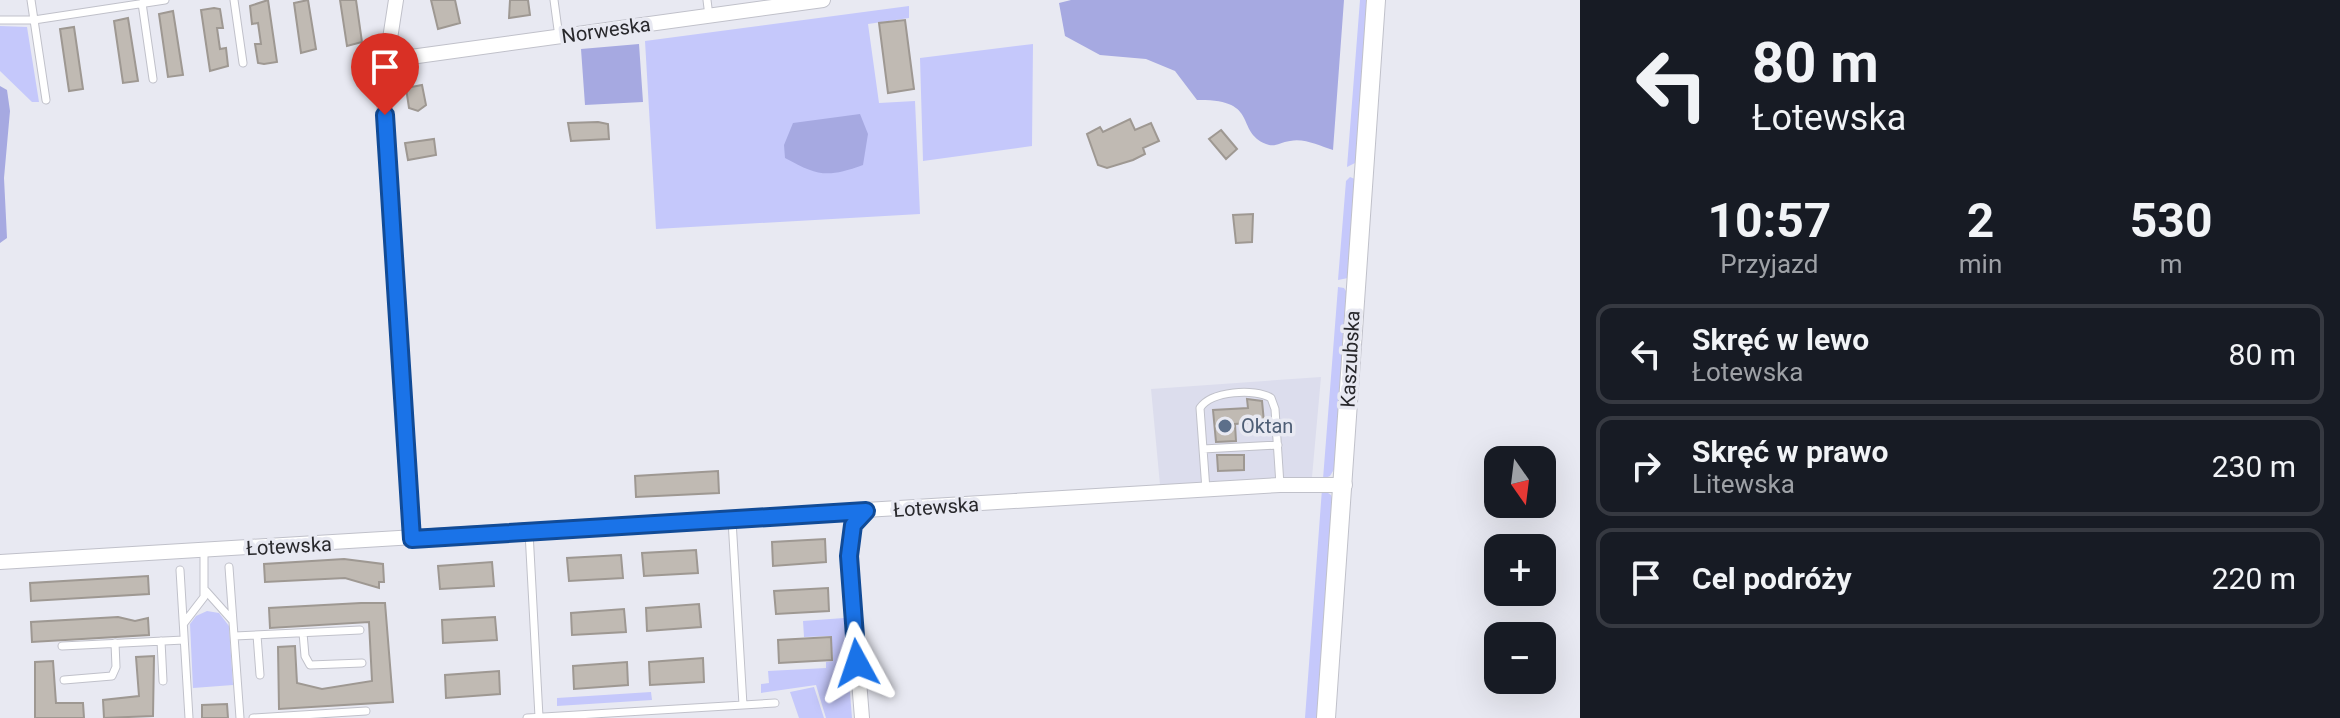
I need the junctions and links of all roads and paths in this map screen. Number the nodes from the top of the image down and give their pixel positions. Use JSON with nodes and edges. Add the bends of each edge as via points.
{"nodes":[{"id":1,"x":31,"y":0,"type":"edge"},
{"id":2,"x":165,"y":0,"type":"edge"},
{"id":3,"x":234,"y":0,"type":"edge"},
{"id":4,"x":396,"y":0,"type":"edge"},
{"id":5,"x":554,"y":0,"type":"edge"},
{"id":6,"x":707,"y":0,"type":"edge"},
{"id":7,"x":823,"y":0,"type":"edge"},
{"id":8,"x":1376,"y":0,"type":"edge"},
{"id":9,"x":142,"y":3,"type":"junction"},
{"id":10,"x":709,"y":16,"type":"junction"},
{"id":11,"x":0,"y":20,"type":"edge"},
{"id":12,"x":34,"y":20,"type":"junction"},
{"id":13,"x":559,"y":37,"type":"junction"},
{"id":14,"x":389,"y":60,"type":"junction"},
{"id":15,"x":243,"y":63,"type":"dead end"},
{"id":16,"x":153,"y":79,"type":"dead end"},
{"id":17,"x":46,"y":100,"type":"dead end"},
{"id":18,"x":1278,"y":445,"type":"junction"},
{"id":19,"x":1203,"y":449,"type":"junction"},
{"id":20,"x":1280,"y":485,"type":"junction"},
{"id":21,"x":1345,"y":485,"type":"junction"},
{"id":22,"x":1206,"y":490,"type":"junction"},
{"id":23,"x":866,"y":511,"type":"junction"},
{"id":24,"x":732,"y":520,"type":"junction"},
{"id":25,"x":529,"y":532,"type":"junction"},
{"id":26,"x":412,"y":539,"type":"junction"},
{"id":27,"x":204,"y":551,"type":"junction"},
{"id":28,"x":0,"y":562,"type":"edge"},
{"id":29,"x":229,"y":567,"type":"dead end"},
{"id":30,"x":180,"y":570,"type":"dead end"},
{"id":31,"x":206,"y":590,"type":"junction"},
{"id":32,"x":234,"y":622,"type":"junction"},
{"id":33,"x":183,"y":625,"type":"junction"},
{"id":34,"x":360,"y":630,"type":"dead end"},
{"id":35,"x":303,"y":633,"type":"junction"},
{"id":36,"x":257,"y":635,"type":"junction"},
{"id":37,"x":235,"y":636,"type":"junction"},
{"id":38,"x":184,"y":640,"type":"junction"},
{"id":39,"x":161,"y":641,"type":"junction"},
{"id":40,"x":115,"y":643,"type":"junction"},
{"id":41,"x":62,"y":646,"type":"dead end"},
{"id":42,"x":362,"y":663,"type":"dead end"},
{"id":43,"x":260,"y":675,"type":"dead end"},
{"id":44,"x":64,"y":680,"type":"dead end"},
{"id":45,"x":163,"y":681,"type":"dead end"},
{"id":46,"x":775,"y":703,"type":"dead end"},
{"id":47,"x":743,"y":705,"type":"junction"},
{"id":48,"x":366,"y":711,"type":"dead end"},
{"id":49,"x":313,"y":716,"type":"edge"},
{"id":50,"x":539,"y":717,"type":"edge"},
{"id":51,"x":189,"y":718,"type":"edge"},
{"id":52,"x":240,"y":718,"type":"edge"},
{"id":53,"x":253,"y":718,"type":"edge"},
{"id":54,"x":262,"y":718,"type":"edge"},
{"id":55,"x":527,"y":718,"type":"edge"},
{"id":56,"x":862,"y":718,"type":"edge"},
{"id":57,"x":1326,"y":718,"type":"edge"}],
"edges":[{"from":1,"to":12,"type":"lane"},
{"from":2,"to":9,"type":"lane"},
{"from":3,"to":15,"type":"lane"},
{"from":4,"to":14,"type":"street"},
{"from":5,"to":13,"type":"lane"},
{"from":6,"to":10,"type":"lane"},
{"from":7,"to":10,"type":"street","name":"Norweska"},
{"from":8,"to":21,"type":"main road","name":"Kaszubska"},
{"from":9,"to":12,"type":"lane"},
{"from":9,"to":16,"type":"lane"},
{"from":10,"to":13,"type":"street","name":"Norweska"},
{"from":11,"to":12,"type":"lane"},
{"from":12,"to":17,"type":"lane"},
{"from":13,"to":14,"type":"street","name":"Norweska"},
{"from":14,"to":26,"type":"street","via":[[383,84]]},
{"from":18,"to":19,"type":"lane"},
{"from":18,"to":19,"type":"lane","via":[[1274,403],[1261,393],[1214,396],[1204,402]]},
{"from":18,"to":20,"type":"lane"},
{"from":19,"to":22,"type":"lane"},
{"from":20,"to":21,"type":"street","name":"Łotewska"},
{"from":20,"to":22,"type":"street","name":"Łotewska"},
{"from":21,"to":57,"type":"main road","name":"Kaszubska"},
{"from":22,"to":23,"type":"street","name":"Łotewska"},
{"from":23,"to":24,"type":"street","name":"Łotewska"},
{"from":23,"to":56,"type":"street","via":[[853,525],[849,556]]},
{"from":24,"to":25,"type":"street","name":"Łotewska"},
{"from":24,"to":47,"type":"lane"},
{"from":25,"to":26,"type":"street","name":"Łotewska"},
{"from":25,"to":50,"type":"lane"},
{"from":26,"to":27,"type":"street","name":"Łotewska"},
{"from":27,"to":28,"type":"street","name":"Łotewska"},
{"from":27,"to":31,"type":"lane"},
{"from":29,"to":32,"type":"lane"},
{"from":30,"to":33,"type":"lane"},
{"from":31,"to":32,"type":"lane"},
{"from":31,"to":33,"type":"lane"},
{"from":32,"to":37,"type":"lane"},
{"from":33,"to":38,"type":"lane"},
{"from":34,"to":35,"type":"lane"},
{"from":35,"to":36,"type":"lane"},
{"from":35,"to":42,"type":"lane","via":[[310,665]]},
{"from":36,"to":37,"type":"lane"},
{"from":36,"to":43,"type":"lane"},
{"from":37,"to":52,"type":"lane"},
{"from":38,"to":39,"type":"lane"},
{"from":38,"to":51,"type":"lane"},
{"from":39,"to":40,"type":"lane"},
{"from":39,"to":45,"type":"lane"},
{"from":40,"to":41,"type":"lane"},
{"from":40,"to":44,"type":"lane","via":[[112,676]]},
{"from":46,"to":47,"type":"lane"},
{"from":47,"to":50,"type":"lane"},
{"from":48,"to":49,"type":"lane"},
{"from":49,"to":54,"type":"lane"},
{"from":50,"to":55,"type":"lane"},
{"from":53,"to":54,"type":"lane"}]}
